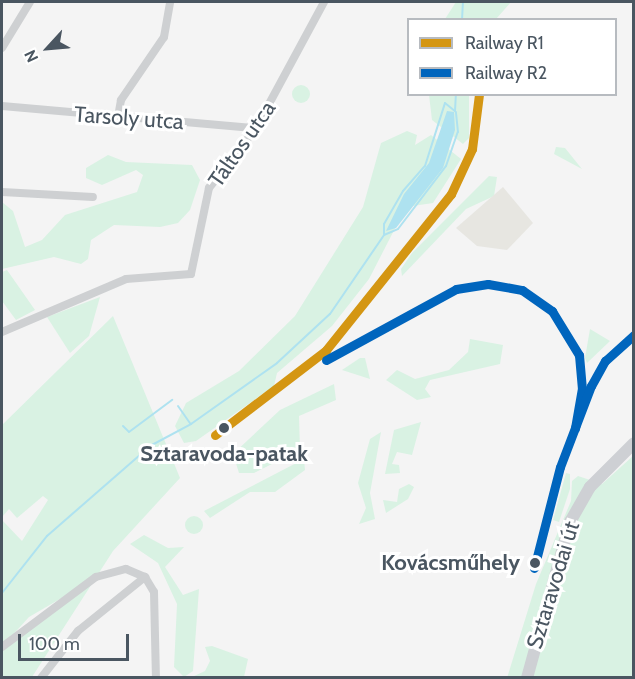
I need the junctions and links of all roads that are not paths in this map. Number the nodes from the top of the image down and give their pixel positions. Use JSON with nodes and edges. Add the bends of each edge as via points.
{"nodes":[{"id":1,"x":30,"y":2,"type":"edge"},
{"id":2,"x":170,"y":2,"type":"edge"},
{"id":3,"x":324,"y":2,"type":"edge"},
{"id":4,"x":2,"y":48,"type":"edge"},
{"id":5,"x":2,"y":106,"type":"edge"},
{"id":6,"x":118,"y":117,"type":"junction"},
{"id":7,"x":256,"y":128,"type":"junction"},
{"id":8,"x":2,"y":192,"type":"edge"},
{"id":9,"x":93,"y":197,"type":"dead end"},
{"id":10,"x":2,"y":332,"type":"edge"},
{"id":11,"x":633,"y":443,"type":"edge"},
{"id":12,"x":145,"y":577,"type":"junction"},
{"id":13,"x":2,"y":647,"type":"edge"},
{"id":14,"x":41,"y":678,"type":"edge"},
{"id":15,"x":156,"y":678,"type":"edge"},
{"id":16,"x":527,"y":678,"type":"edge"}],
"edges":[{"from":1,"to":4,"type":"street"},
{"from":2,"to":6,"type":"street","via":[[164,37],[121,100]]},
{"from":3,"to":7,"type":"street","name":"Táltos utca"},
{"from":5,"to":6,"type":"street","name":"Tarsoly utca"},
{"from":6,"to":7,"type":"street","name":"Tarsoly utca"},
{"from":7,"to":10,"type":"street","name":"Táltos utca","via":[[209,188],[191,274],[126,279]]},
{"from":8,"to":9,"type":"street"},
{"from":11,"to":16,"type":"street","name":"Sztaravodai út","via":[[601,474],[575,513],[554,567]]},
{"from":12,"to":13,"type":"street","via":[[126,569],[103,573]]},
{"from":12,"to":14,"type":"street","via":[[78,631]]},
{"from":12,"to":15,"type":"street","via":[[156,604]]}]}
